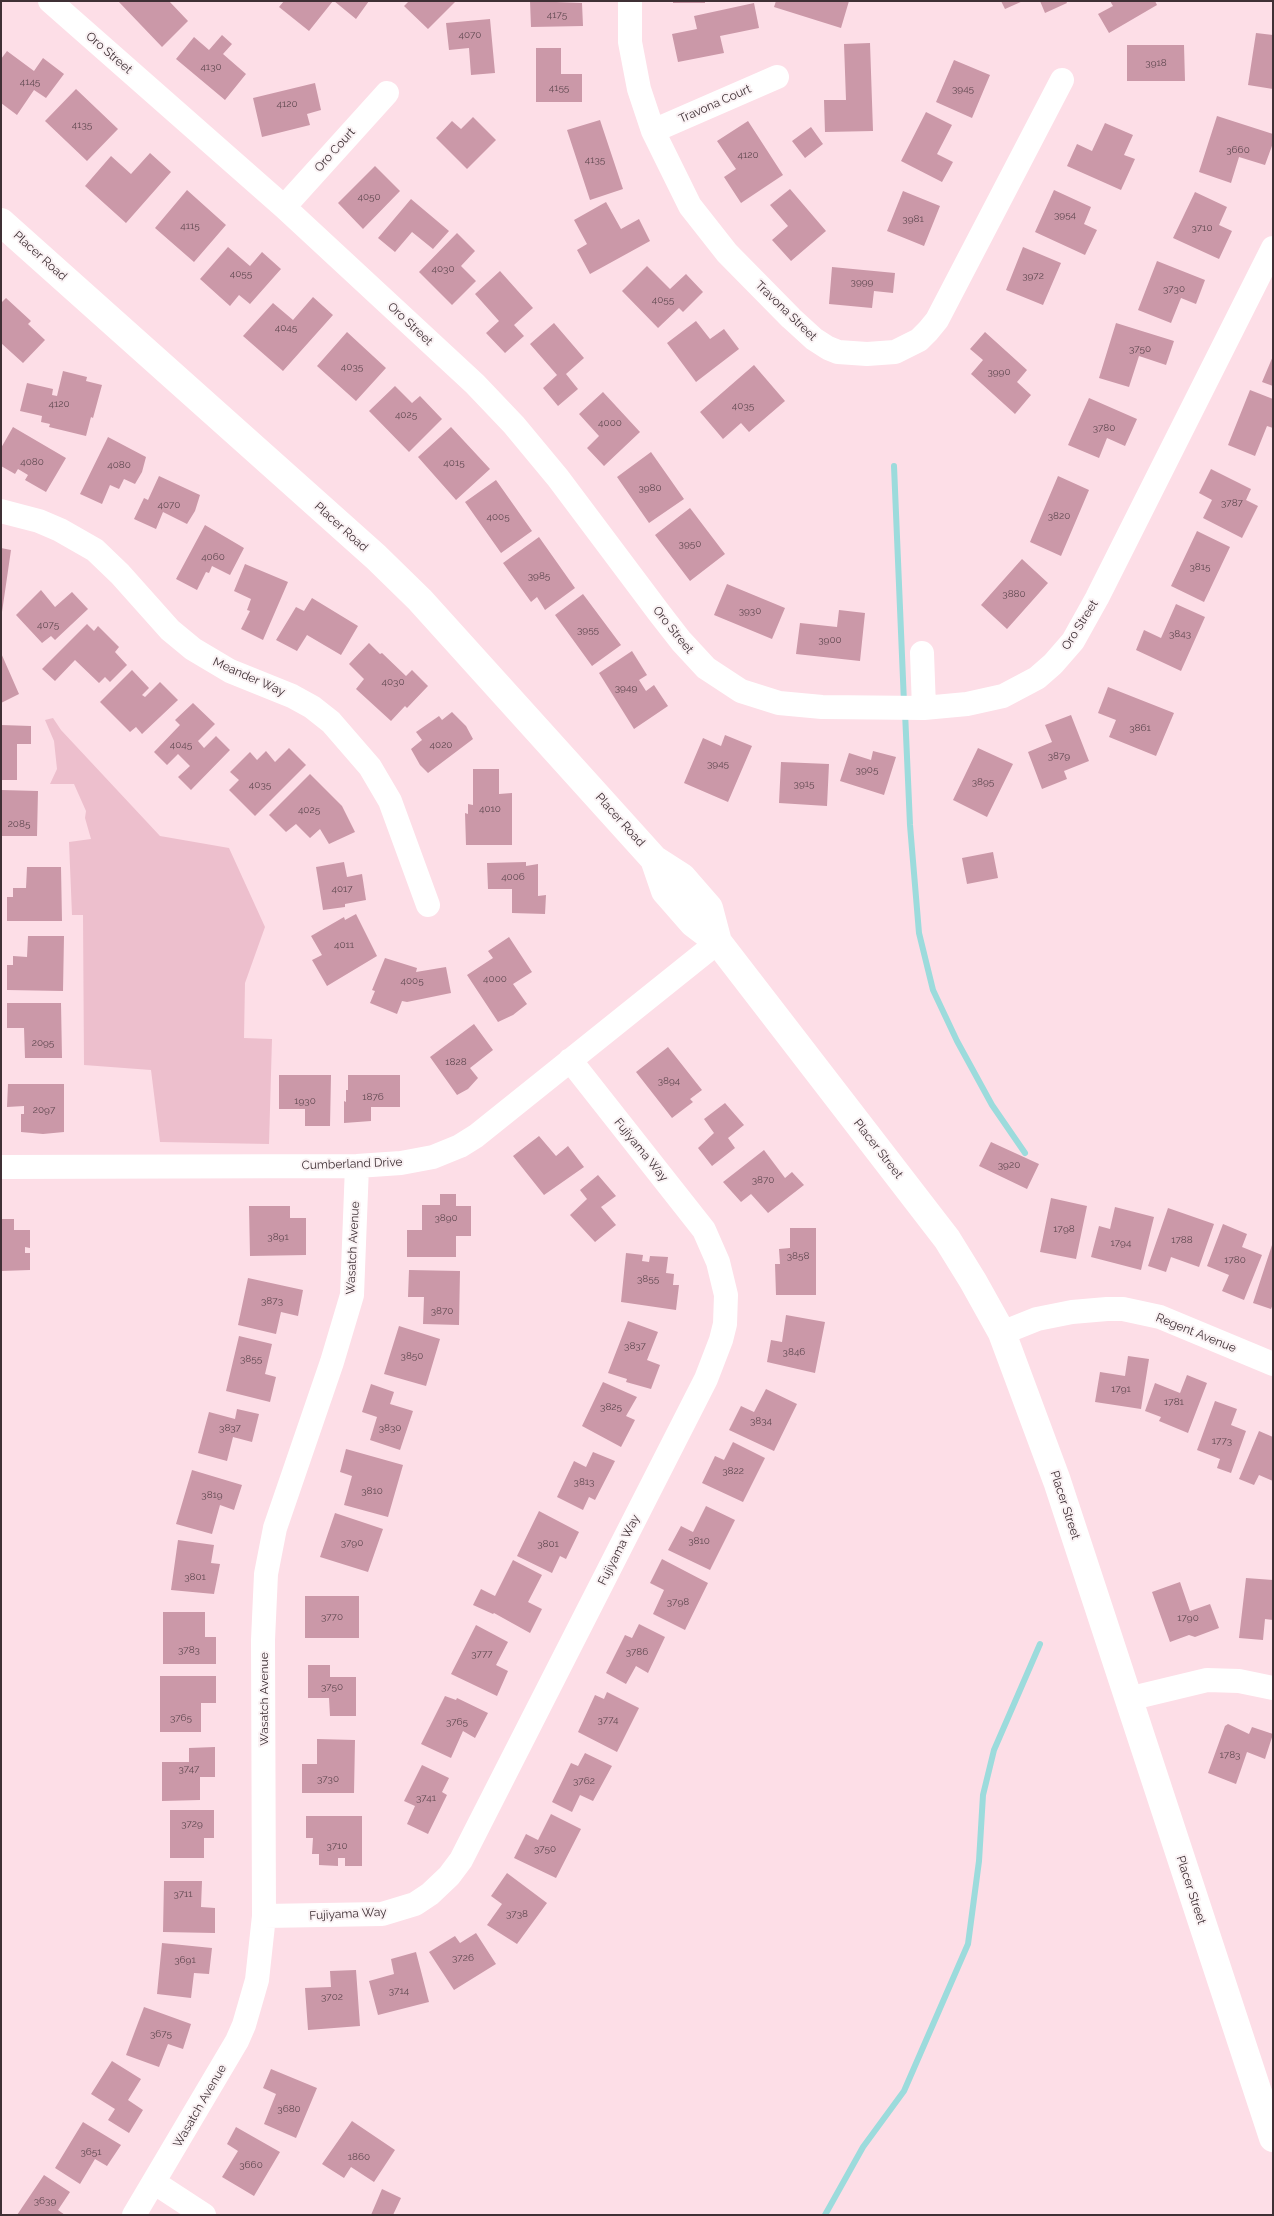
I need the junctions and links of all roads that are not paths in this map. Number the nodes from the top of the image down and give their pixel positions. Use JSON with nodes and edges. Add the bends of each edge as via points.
{"nodes":[{"id":1,"x":50,"y":1,"type":"edge"},
{"id":2,"x":630,"y":1,"type":"edge"},
{"id":3,"x":777,"y":77,"type":"dead end"},
{"id":4,"x":1062,"y":80,"type":"dead end"},
{"id":5,"x":387,"y":93,"type":"dead end"},
{"id":6,"x":653,"y":132,"type":"junction"},
{"id":7,"x":284,"y":207,"type":"junction"},
{"id":8,"x":1,"y":222,"type":"edge"},
{"id":9,"x":1273,"y":248,"type":"edge"},
{"id":10,"x":1,"y":511,"type":"edge"},
{"id":11,"x":922,"y":653,"type":"dead end"},
{"id":12,"x":924,"y":708,"type":"junction"},
{"id":13,"x":428,"y":905,"type":"dead end"},
{"id":14,"x":718,"y":942,"type":"junction"},
{"id":15,"x":570,"y":1060,"type":"junction"},
{"id":16,"x":357,"y":1166,"type":"junction"},
{"id":17,"x":1,"y":1167,"type":"edge"},
{"id":18,"x":1002,"y":1333,"type":"junction"},
{"id":19,"x":1273,"y":1364,"type":"edge"},
{"id":20,"x":1273,"y":1688,"type":"edge"},
{"id":21,"x":1128,"y":1699,"type":"junction"},
{"id":22,"x":264,"y":1916,"type":"junction"},
{"id":23,"x":1273,"y":2138,"type":"edge"},
{"id":24,"x":155,"y":2183,"type":"junction"},
{"id":25,"x":134,"y":2215,"type":"edge"},
{"id":26,"x":204,"y":2215,"type":"edge"}],
"edges":[{"from":1,"to":7,"type":"street","name":"Oro Street"},
{"from":2,"to":6,"type":"street","name":"Travona Street","via":[[633,62]]},
{"from":3,"to":6,"type":"street","name":"Travona Court"},
{"from":4,"to":6,"type":"street","name":"Travona Street","via":[[937,320],[919,340],[895,352],[881,354],[838,352],[804,331],[707,229],[690,206]]},
{"from":5,"to":7,"type":"street","name":"Oro Court"},
{"from":7,"to":12,"type":"street","name":"Oro Street","via":[[494,403],[558,478],[681,641],[718,677],[755,696],[790,705]]},
{"from":8,"to":14,"type":"main road","name":"Placer Road","via":[[420,600],[654,859],[682,878],[709,908]]},
{"from":9,"to":12,"type":"street","name":"Oro Street","via":[[1073,641],[1037,678],[1003,696],[967,704]]},
{"from":10,"to":13,"type":"street","name":"Meander Way","via":[[49,525],[95,550],[193,650],[230,670],[292,696],[331,722],[370,767],[390,802]]},
{"from":11,"to":12,"type":"street"},
{"from":14,"to":15,"type":"street","name":"Cumberland Drive"},
{"from":14,"to":18,"type":"main road","name":"Placer Street","via":[[947,1239]]},
{"from":15,"to":16,"type":"street","name":"Cumberland Drive","via":[[460,1146],[422,1160]]},
{"from":15,"to":22,"type":"street","name":"Fujiyama Way","via":[[704,1230],[718,1262],[726,1295],[721,1340],[701,1388],[461,1860],[449,1876],[415,1904],[382,1914]]},
{"from":16,"to":17,"type":"street","name":"Cumberland Drive"},
{"from":16,"to":22,"type":"street","name":"Wasatch Avenue","via":[[352,1295],[275,1528],[266,1574],[263,1640]]},
{"from":18,"to":19,"type":"street","name":"Regent Avenue","via":[[1037,1319],[1072,1312],[1123,1309],[1160,1317]]},
{"from":18,"to":21,"type":"main road","name":"Placer Street","via":[[1057,1481]]},
{"from":20,"to":21,"type":"street","via":[[1239,1681],[1207,1680]]},
{"from":21,"to":23,"type":"main road","name":"Placer Street"},
{"from":22,"to":24,"type":"street","name":"Wasatch Avenue","via":[[257,1980],[244,2025]]},
{"from":24,"to":25,"type":"street","name":"Wasatch Avenue"},
{"from":24,"to":26,"type":"street"}]}
